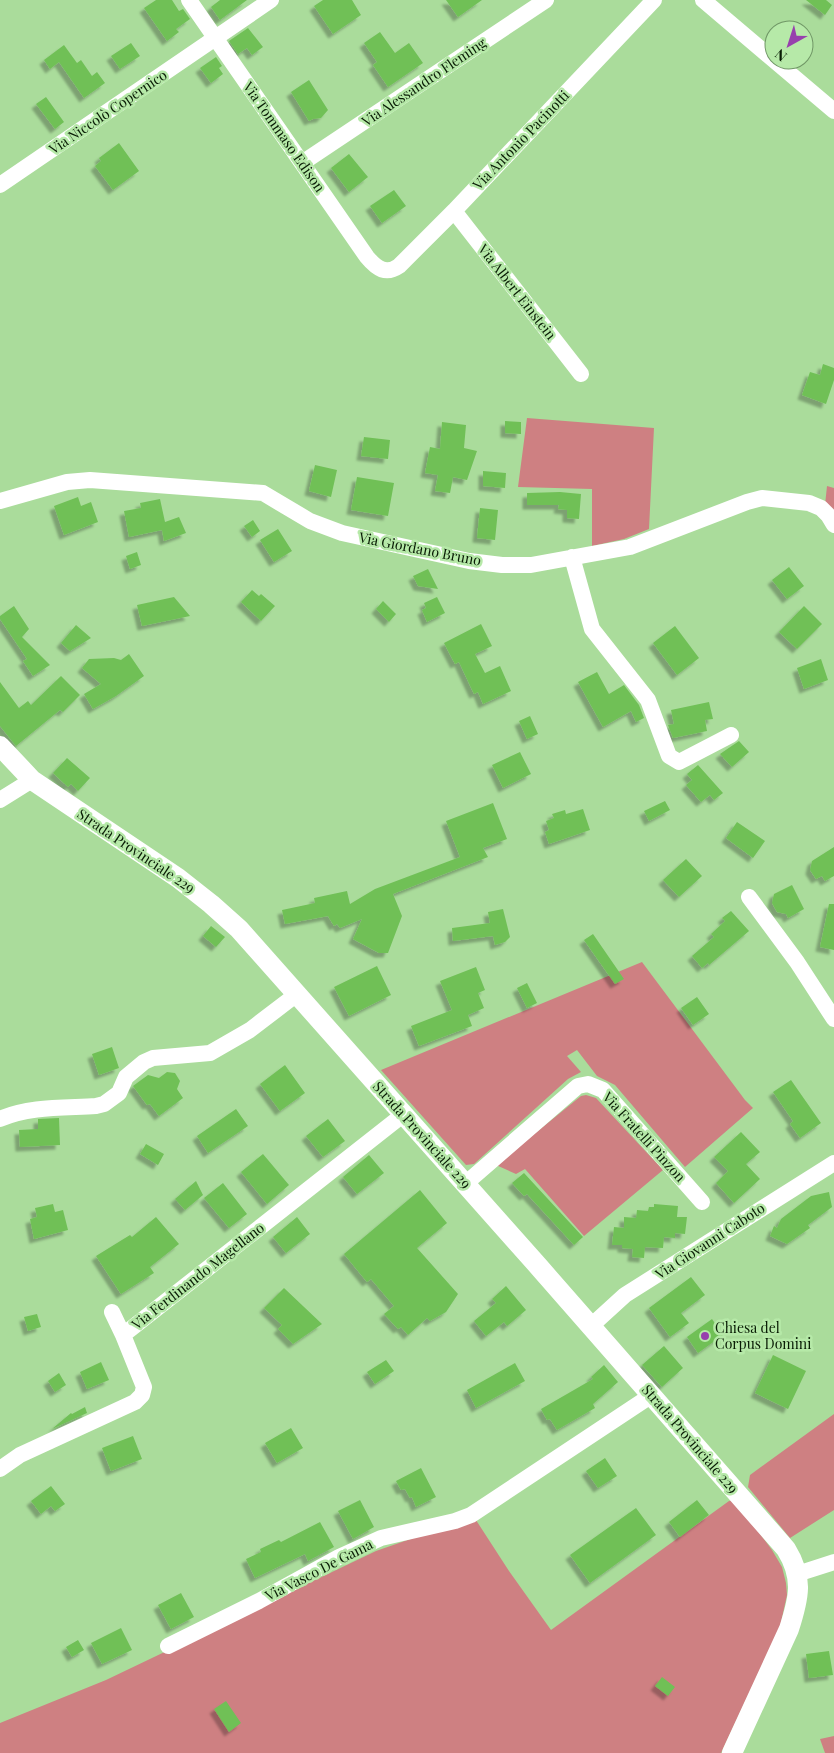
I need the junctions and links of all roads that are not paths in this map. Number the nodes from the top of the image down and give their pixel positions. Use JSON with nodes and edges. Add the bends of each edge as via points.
{"nodes":[{"id":1,"x":189,"y":0,"type":"edge"},
{"id":2,"x":271,"y":0,"type":"edge"},
{"id":3,"x":546,"y":0,"type":"edge"},
{"id":4,"x":654,"y":0,"type":"edge"},
{"id":5,"x":703,"y":0,"type":"edge"},
{"id":6,"x":215,"y":38,"type":"junction"},
{"id":7,"x":834,"y":111,"type":"edge"},
{"id":8,"x":302,"y":163,"type":"junction"},
{"id":9,"x":0,"y":186,"type":"edge"},
{"id":10,"x":454,"y":211,"type":"junction"},
{"id":11,"x":382,"y":271,"type":"joint"},
{"id":12,"x":581,"y":374,"type":"dead end"},
{"id":13,"x":0,"y":501,"type":"edge"},
{"id":14,"x":834,"y":525,"type":"edge"},
{"id":15,"x":572,"y":557,"type":"junction"},
{"id":16,"x":732,"y":735,"type":"dead end"},
{"id":17,"x":0,"y":746,"type":"edge"},
{"id":18,"x":32,"y":780,"type":"junction"},
{"id":19,"x":0,"y":800,"type":"edge"},
{"id":20,"x":749,"y":897,"type":"dead end"},
{"id":21,"x":297,"y":994,"type":"junction"},
{"id":22,"x":834,"y":1019,"type":"edge"},
{"id":23,"x":404,"y":1114,"type":"junction"},
{"id":24,"x":0,"y":1119,"type":"edge"},
{"id":25,"x":834,"y":1163,"type":"edge"},
{"id":26,"x":465,"y":1184,"type":"junction"},
{"id":27,"x":702,"y":1202,"type":"dead end"},
{"id":28,"x":112,"y":1312,"type":"dead end"},
{"id":29,"x":591,"y":1326,"type":"junction"},
{"id":30,"x":123,"y":1335,"type":"junction"},
{"id":31,"x":652,"y":1395,"type":"junction"},
{"id":32,"x":0,"y":1469,"type":"edge"},
{"id":33,"x":834,"y":1562,"type":"edge"},
{"id":34,"x":797,"y":1574,"type":"junction"},
{"id":35,"x":168,"y":1646,"type":"dead end"},
{"id":36,"x":732,"y":1753,"type":"edge"}],
"edges":[{"from":1,"to":6,"type":"street","name":"Via Tommaso Edison"},
{"from":2,"to":6,"type":"street","name":"Via Niccolò Copernico"},
{"from":3,"to":8,"type":"street","name":"Via Alessandro Fleming"},
{"from":4,"to":10,"type":"street","name":"Via Antonio Pacinotti"},
{"from":5,"to":7,"type":"street"},
{"from":6,"to":8,"type":"street","name":"Via Tommaso Edison"},
{"from":6,"to":9,"type":"street","name":"Via Niccolò Copernico"},
{"from":8,"to":11,"type":"street","name":"Via Tommaso Edison","via":[[367,257]]},
{"from":10,"to":11,"type":"street","name":"Via Antonio Pacinotti","via":[[399,266]]},
{"from":10,"to":12,"type":"street","name":"Via Albert Einstein"},
{"from":13,"to":15,"type":"street","name":"Via Giordano Bruno","via":[[68,482],[90,480],[263,493],[310,521],[342,533],[469,561],[532,565]]},
{"from":14,"to":15,"type":"street","name":"Via Giordano Bruno","via":[[821,508],[808,503],[762,498],[630,547]]},
{"from":15,"to":16,"type":"street","via":[[592,629],[648,700],[669,756],[679,762]]},
{"from":17,"to":18,"type":"street","name":"Strada Provinciale 229"},
{"from":18,"to":19,"type":"street"},
{"from":18,"to":21,"type":"street","name":"Strada Provinciale 229","via":[[178,878],[211,904],[239,929]]},
{"from":20,"to":22,"type":"street"},
{"from":21,"to":23,"type":"street","name":"Strada Provinciale 229"},
{"from":21,"to":24,"type":"street","via":[[250,1030],[210,1053],[153,1058],[144,1062],[126,1077],[119,1093],[104,1104],[36,1110]]},
{"from":23,"to":26,"type":"street","name":"Strada Provinciale 229"},
{"from":23,"to":30,"type":"street","name":"Via Ferdinando Magellano"},
{"from":25,"to":29,"type":"street","name":"Via Giovanni Caboto","via":[[625,1295]]},
{"from":26,"to":27,"type":"street","name":"Via Fratelli Pinzon","via":[[578,1086],[588,1084],[603,1090]]},
{"from":26,"to":29,"type":"street","name":"Strada Provinciale 229"},
{"from":28,"to":30,"type":"street"},
{"from":29,"to":31,"type":"street","name":"Strada Provinciale 229"},
{"from":30,"to":32,"type":"street","name":"Via Ferdinando Magellano","via":[[144,1387],[142,1395],[135,1402],[20,1455]]},
{"from":31,"to":34,"type":"street","name":"Strada Provinciale 229","via":[[780,1542],[792,1559]]},
{"from":31,"to":35,"type":"street","name":"Via Vasco De Gama","via":[[471,1515],[381,1538]]},
{"from":33,"to":34,"type":"street"},
{"from":34,"to":36,"type":"street","via":[[799,1590],[789,1629]]}]}
